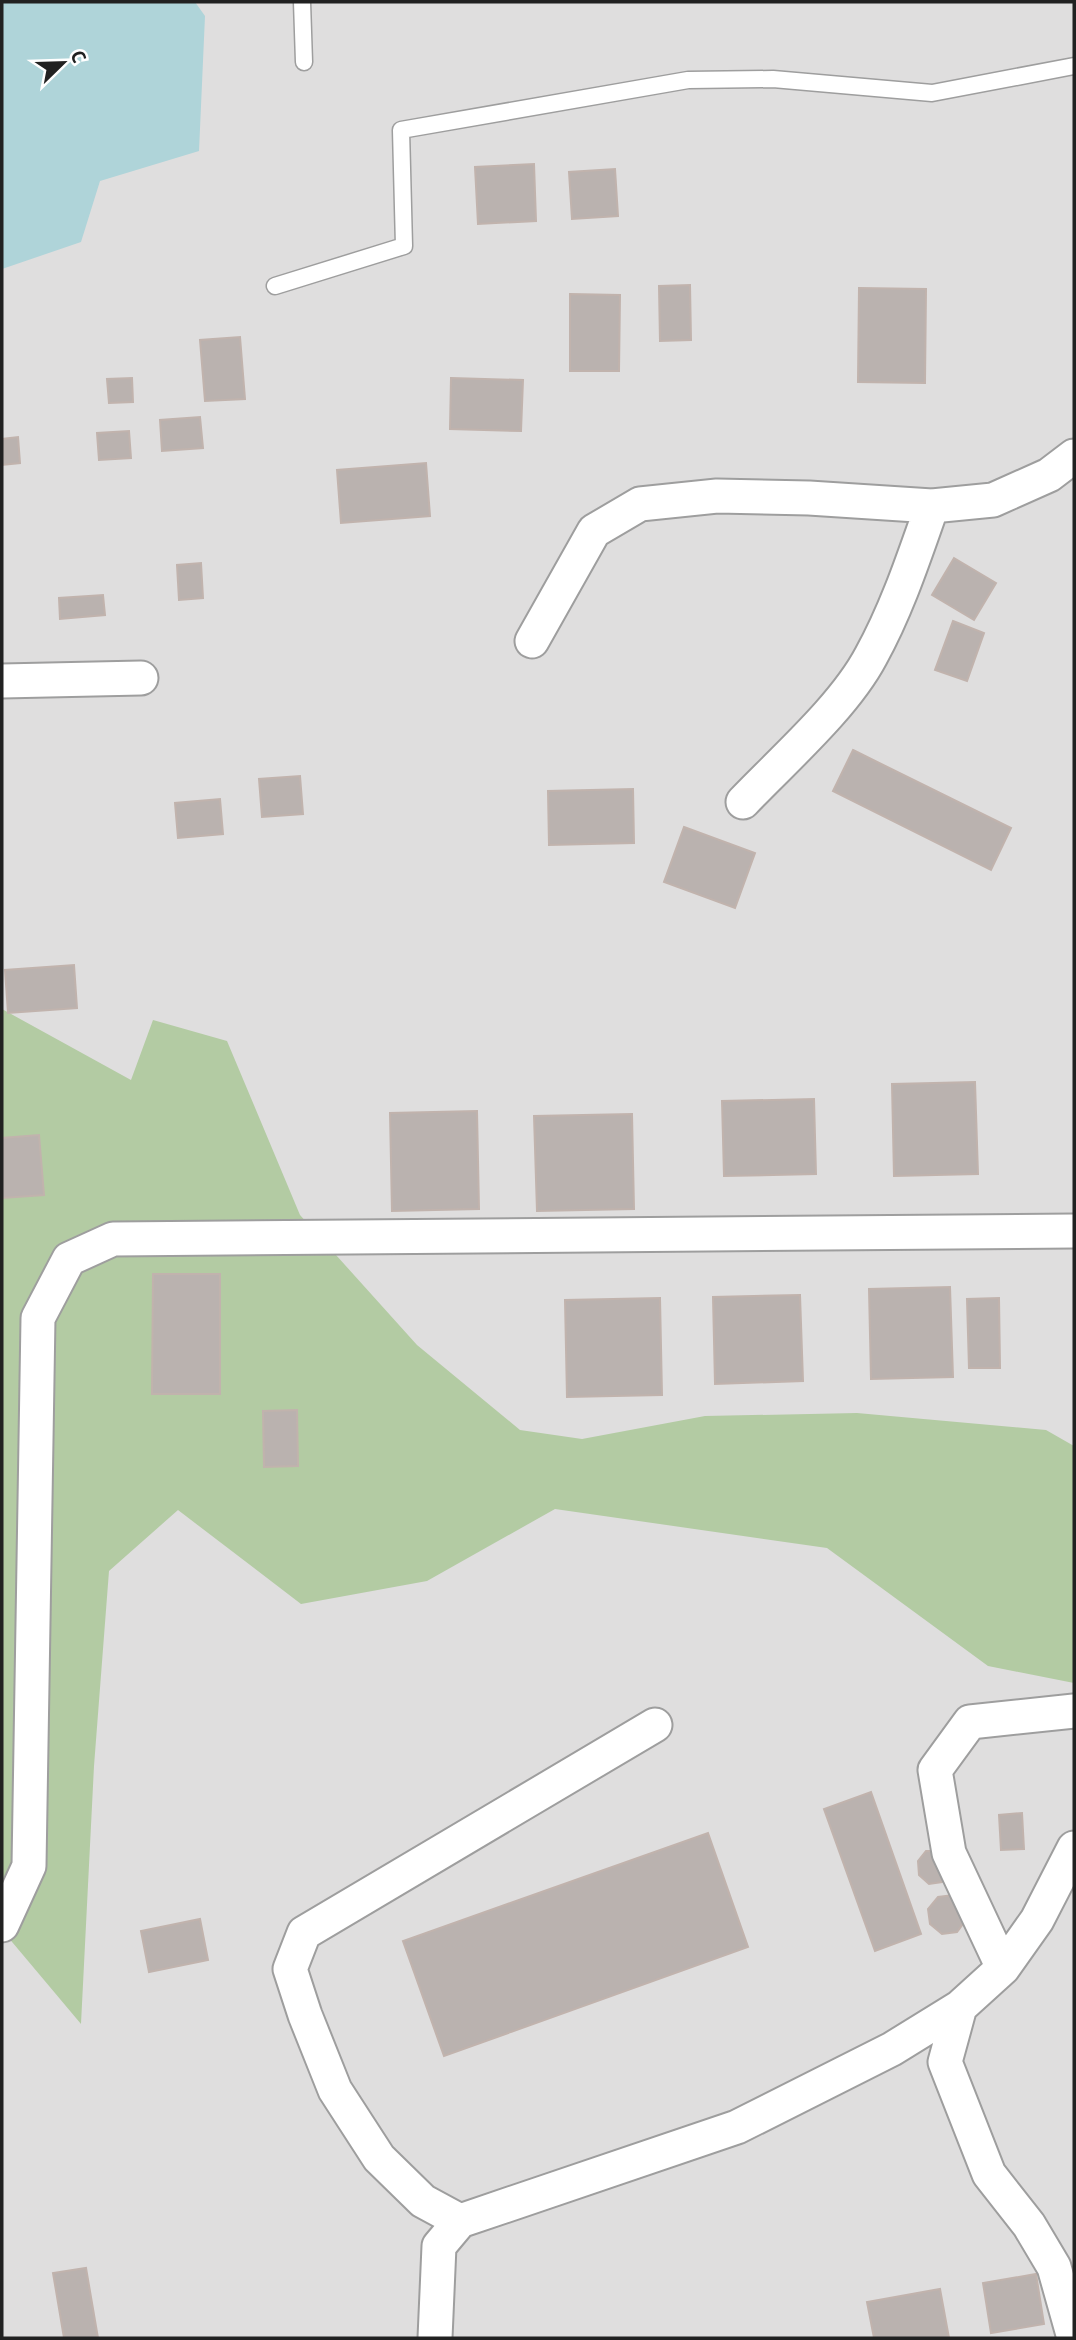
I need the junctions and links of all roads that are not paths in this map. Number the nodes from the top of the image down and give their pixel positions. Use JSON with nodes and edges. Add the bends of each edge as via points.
{"nodes":[{"id":1,"x":302,"y":2,"type":"edge"},
{"id":2,"x":304,"y":62,"type":"dead end"},
{"id":3,"x":1074,"y":66,"type":"edge"},
{"id":4,"x":275,"y":286,"type":"dead end"},
{"id":5,"x":1074,"y":456,"type":"edge"},
{"id":6,"x":932,"y":506,"type":"junction"},
{"id":7,"x":532,"y":641,"type":"dead end"},
{"id":8,"x":141,"y":678,"type":"dead end"},
{"id":9,"x":2,"y":681,"type":"edge"},
{"id":10,"x":743,"y":802,"type":"dead end"},
{"id":11,"x":1074,"y":1231,"type":"edge"},
{"id":12,"x":1074,"y":1711,"type":"edge"},
{"id":13,"x":655,"y":1725,"type":"dead end"},
{"id":14,"x":1074,"y":1848,"type":"edge"},
{"id":15,"x":2,"y":1924,"type":"edge"},
{"id":16,"x":1003,"y":1968,"type":"junction"},
{"id":17,"x":960,"y":2007,"type":"junction"},
{"id":18,"x":460,"y":2221,"type":"junction"},
{"id":19,"x":1069,"y":2297,"type":"edge"},
{"id":20,"x":435,"y":2338,"type":"edge"},
{"id":21,"x":1074,"y":2338,"type":"edge"}],
"edges":[{"from":1,"to":2,"type":"lane"},
{"from":3,"to":4,"type":"lane","via":[[932,93],[773,79],[688,80],[401,131],[404,246]]},
{"from":5,"to":6,"type":"street","via":[[1049,475],[993,500]]},
{"from":6,"to":7,"type":"street","via":[[717,496],[640,504],[594,531]]},
{"from":6,"to":10,"type":"street","via":[[870,659],[830,710]]},
{"from":8,"to":9,"type":"street"},
{"from":11,"to":15,"type":"street","via":[[113,1239],[69,1259],[38,1318],[29,1866]]},
{"from":12,"to":16,"type":"street","via":[[970,1722],[934,1770],[949,1853]]},
{"from":13,"to":18,"type":"street","via":[[304,1933],[290,1969],[335,2090],[379,2158],[423,2201]]},
{"from":14,"to":16,"type":"street","via":[[1037,1920]]},
{"from":16,"to":17,"type":"street"},
{"from":17,"to":18,"type":"street","via":[[892,2049],[737,2127]]},
{"from":17,"to":19,"type":"street","via":[[945,2062],[989,2174],[1029,2225]]},
{"from":18,"to":20,"type":"street","via":[[439,2246]]},
{"from":19,"to":21,"type":"street"}]}
